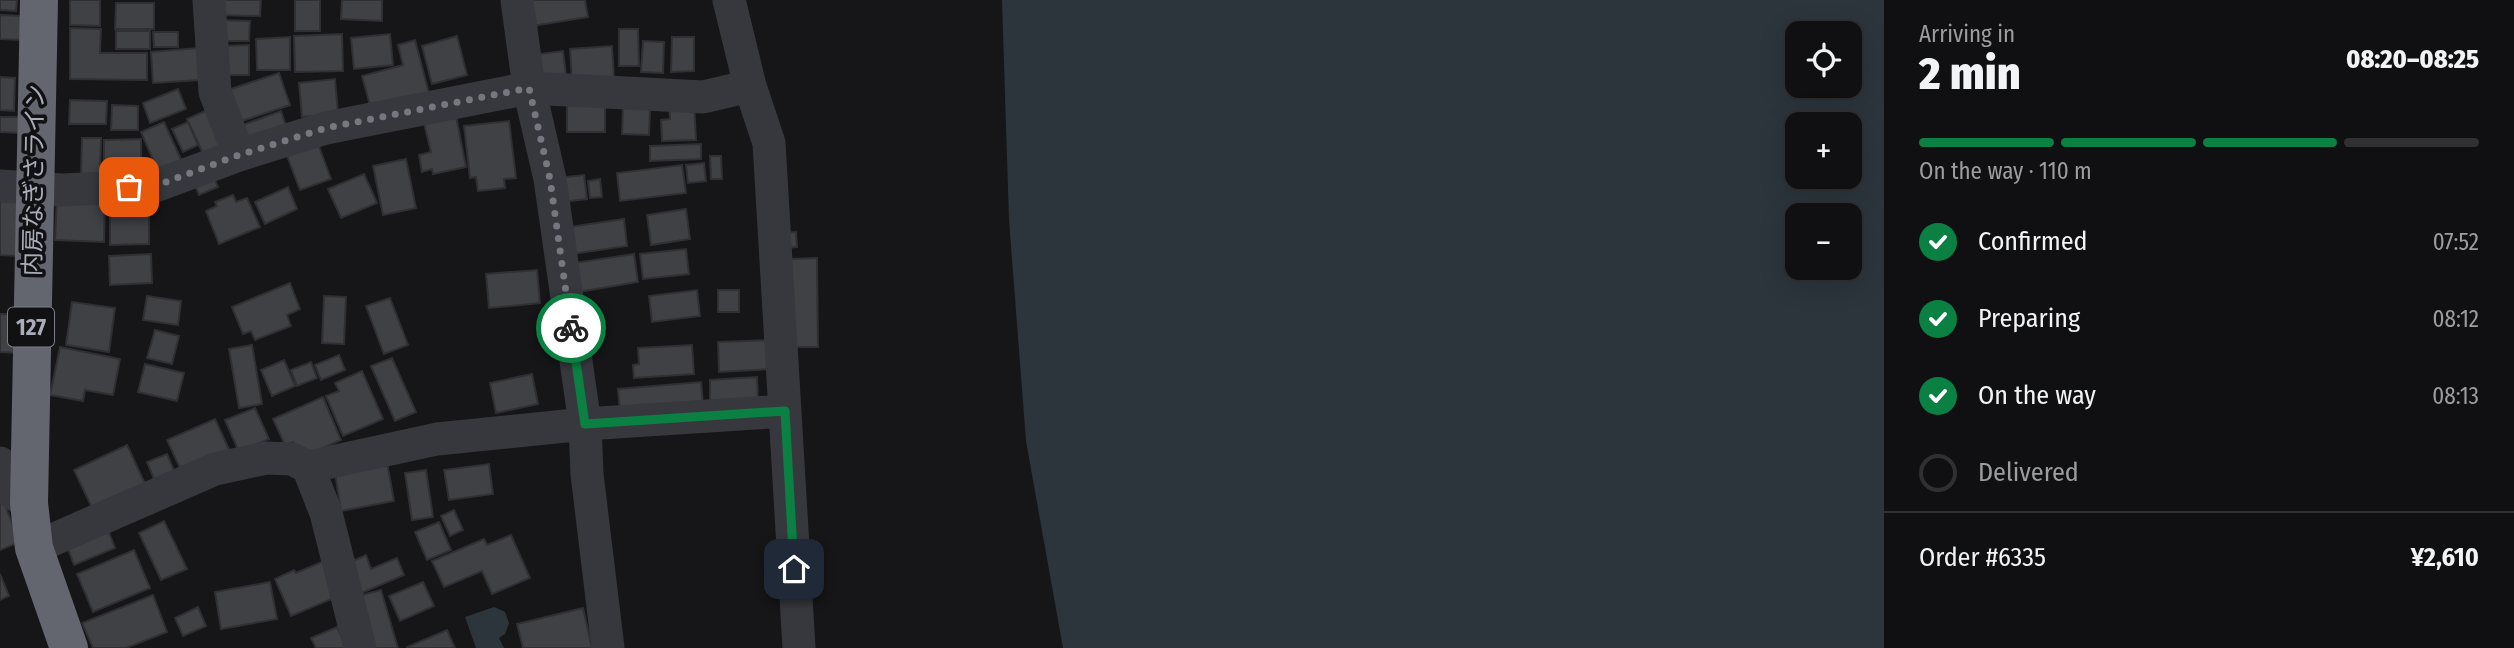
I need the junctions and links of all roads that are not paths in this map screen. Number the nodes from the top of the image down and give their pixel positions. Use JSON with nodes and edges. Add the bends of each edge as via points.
{"nodes":[{"id":1,"x":39,"y":0,"type":"edge"},
{"id":2,"x":209,"y":0,"type":"edge"},
{"id":3,"x":517,"y":0,"type":"edge"},
{"id":4,"x":729,"y":0,"type":"edge"},
{"id":5,"x":750,"y":86,"type":"junction"},
{"id":6,"x":529,"y":88,"type":"junction"},
{"id":7,"x":239,"y":155,"type":"junction"},
{"id":8,"x":17,"y":187,"type":"edge"},
{"id":9,"x":785,"y":411,"type":"junction"},
{"id":10,"x":585,"y":424,"type":"junction"},
{"id":11,"x":0,"y":463,"type":"edge"},
{"id":12,"x":309,"y":467,"type":"junction"},
{"id":13,"x":29,"y":503,"type":"junction"},
{"id":14,"x":34,"y":548,"type":"junction"},
{"id":15,"x":69,"y":648,"type":"edge"},
{"id":16,"x":360,"y":648,"type":"edge"},
{"id":17,"x":608,"y":648,"type":"edge"},
{"id":18,"x":799,"y":648,"type":"edge"}],
"edges":[{"from":1,"to":8,"type":"highway","name":"内房なぎさライン","number":"127"},
{"from":2,"to":7,"type":"street","via":[[215,93]]},
{"from":3,"to":6,"type":"street"},
{"from":4,"to":5,"type":"street"},
{"from":5,"to":6,"type":"street","via":[[703,97]]},
{"from":5,"to":9,"type":"street","via":[[769,143]]},
{"from":6,"to":7,"type":"street","via":[[326,128]]},
{"from":6,"to":10,"type":"street","via":[[550,179]]},
{"from":7,"to":8,"type":"street","via":[[155,186]]},
{"from":8,"to":13,"type":"highway","name":"内房なぎさライン","number":"127"},
{"from":9,"to":10,"type":"street"},
{"from":9,"to":18,"type":"street"},
{"from":10,"to":12,"type":"street","via":[[437,439]]},
{"from":10,"to":17,"type":"street"},
{"from":11,"to":13,"type":"street","via":[[13,494]]},
{"from":12,"to":14,"type":"street","via":[[292,459],[266,458],[215,469]]},
{"from":12,"to":16,"type":"street","via":[[326,513]]},
{"from":13,"to":14,"type":"highway","name":"内房なぎさライン","number":"127"},
{"from":14,"to":15,"type":"highway","name":"内房なぎさライン","number":"127"}]}
